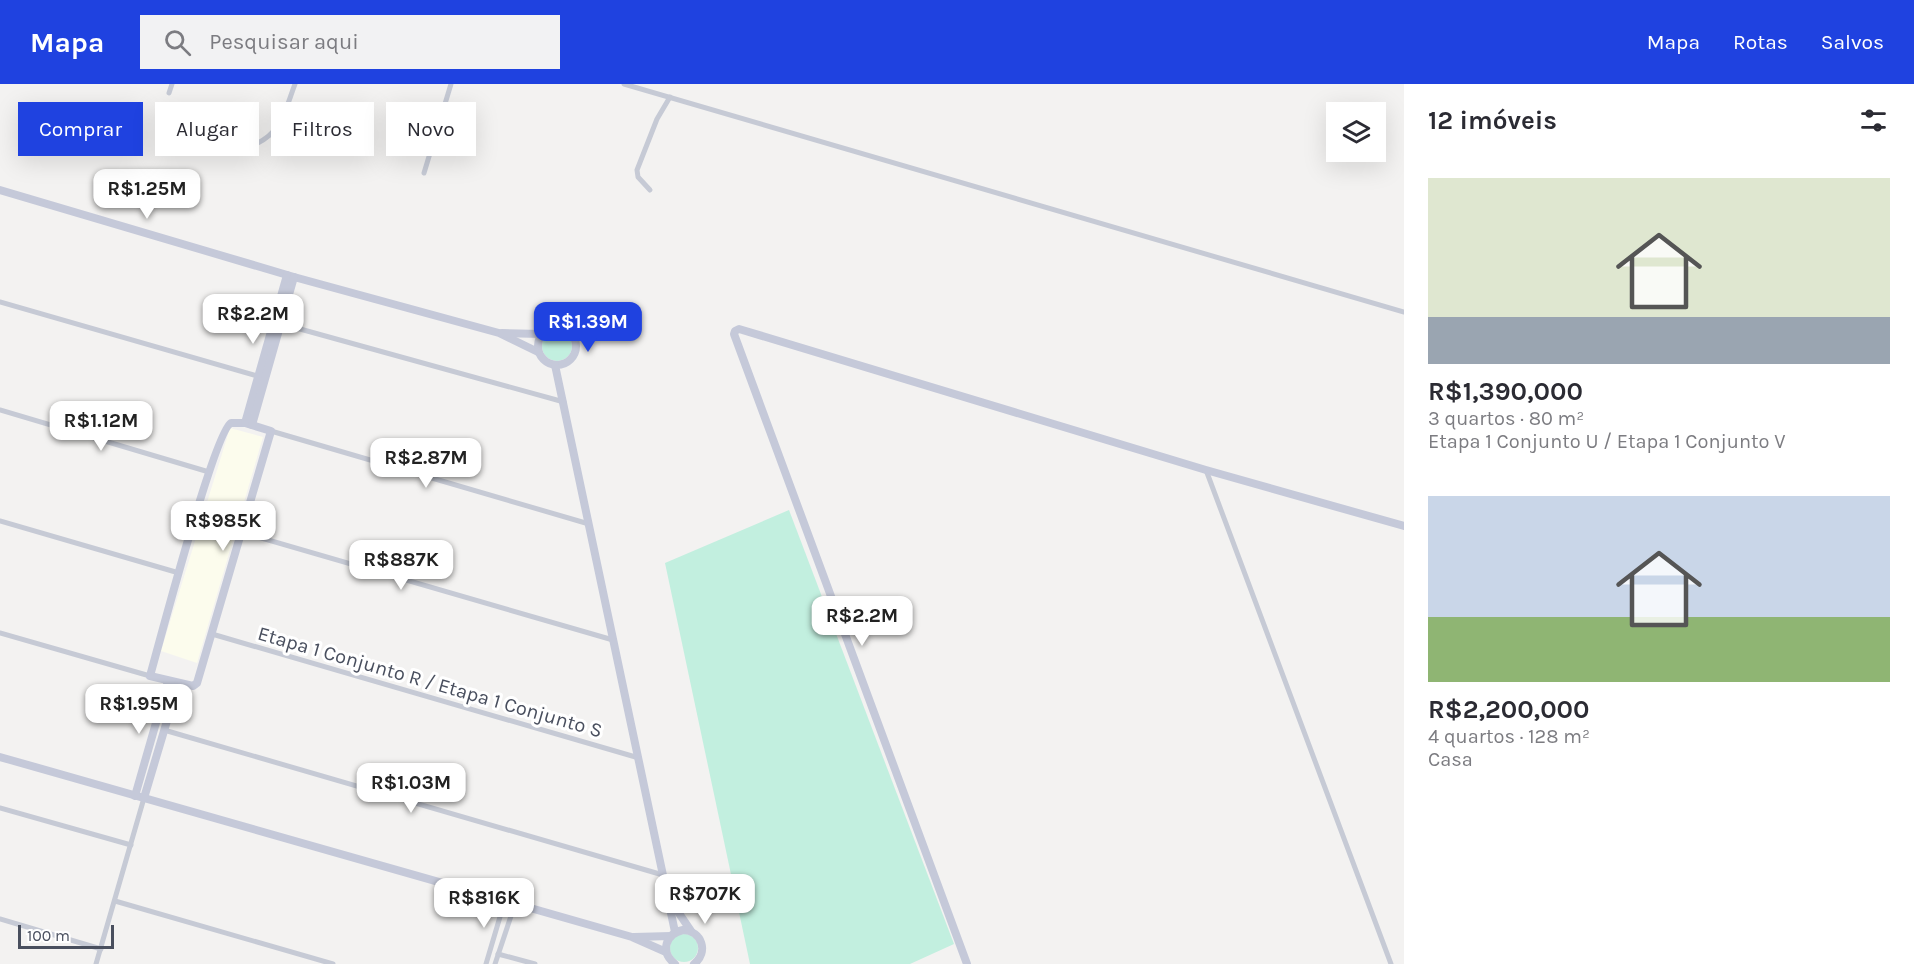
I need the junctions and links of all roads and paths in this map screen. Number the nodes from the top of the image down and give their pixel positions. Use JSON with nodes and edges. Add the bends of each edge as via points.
{"nodes":[{"id":1,"x":172,"y":84,"type":"edge"},
{"id":2,"x":295,"y":84,"type":"edge"},
{"id":3,"x":451,"y":84,"type":"edge"},
{"id":4,"x":624,"y":84,"type":"edge"},
{"id":5,"x":169,"y":93,"type":"dead end"},
{"id":6,"x":670,"y":97,"type":"junction"},
{"id":7,"x":259,"y":142,"type":"edge"},
{"id":8,"x":424,"y":173,"type":"dead end"},
{"id":9,"x":0,"y":190,"type":"edge"},
{"id":10,"x":650,"y":190,"type":"dead end"},
{"id":11,"x":291,"y":276,"type":"junction"},
{"id":12,"x":0,"y":302,"type":"edge"},
{"id":13,"x":1404,"y":312,"type":"edge"},
{"id":14,"x":282,"y":324,"type":"junction"},
{"id":15,"x":499,"y":333,"type":"junction"},
{"id":16,"x":542,"y":334,"type":"junction"},
{"id":17,"x":538,"y":352,"type":"junction"},
{"id":18,"x":555,"y":365,"type":"junction"},
{"id":19,"x":257,"y":376,"type":"junction"},
{"id":20,"x":266,"y":379,"type":"junction"},
{"id":21,"x":564,"y":402,"type":"junction"},
{"id":22,"x":0,"y":410,"type":"edge"},
{"id":23,"x":248,"y":424,"type":"junction"},
{"id":24,"x":271,"y":431,"type":"junction"},
{"id":25,"x":1206,"y":470,"type":"junction"},
{"id":26,"x":209,"y":472,"type":"junction"},
{"id":27,"x":196,"y":519,"type":"junction"},
{"id":28,"x":0,"y":521,"type":"edge"},
{"id":29,"x":589,"y":524,"type":"junction"},
{"id":30,"x":1404,"y":526,"type":"edge"},
{"id":31,"x":242,"y":533,"type":"junction"},
{"id":32,"x":179,"y":573,"type":"junction"},
{"id":33,"x":0,"y":633,"type":"edge"},
{"id":34,"x":212,"y":634,"type":"junction"},
{"id":35,"x":613,"y":640,"type":"junction"},
{"id":36,"x":150,"y":676,"type":"junction"},
{"id":37,"x":168,"y":681,"type":"junction"},
{"id":38,"x":178,"y":684,"type":"junction"},
{"id":39,"x":164,"y":730,"type":"junction"},
{"id":40,"x":0,"y":757,"type":"edge"},
{"id":41,"x":639,"y":758,"type":"junction"},
{"id":42,"x":135,"y":796,"type":"junction"},
{"id":43,"x":144,"y":798,"type":"junction"},
{"id":44,"x":0,"y":808,"type":"edge"},
{"id":45,"x":131,"y":845,"type":"junction"},
{"id":46,"x":663,"y":875,"type":"junction"},
{"id":47,"x":669,"y":898,"type":"junction"},
{"id":48,"x":504,"y":900,"type":"junction"},
{"id":49,"x":115,"y":901,"type":"junction"},
{"id":50,"x":515,"y":904,"type":"junction"},
{"id":51,"x":0,"y":919,"type":"edge"},
{"id":52,"x":691,"y":931,"type":"junction"},
{"id":53,"x":673,"y":934,"type":"junction"},
{"id":54,"x":632,"y":937,"type":"junction"},
{"id":55,"x":101,"y":949,"type":"junction"},
{"id":56,"x":666,"y":952,"type":"junction"},
{"id":57,"x":498,"y":954,"type":"junction"},
{"id":58,"x":96,"y":964,"type":"edge"},
{"id":59,"x":333,"y":964,"type":"edge"},
{"id":60,"x":486,"y":964,"type":"edge"},
{"id":61,"x":495,"y":964,"type":"edge"},
{"id":62,"x":535,"y":964,"type":"edge"},
{"id":63,"x":675,"y":964,"type":"edge"},
{"id":64,"x":694,"y":964,"type":"edge"},
{"id":65,"x":967,"y":964,"type":"edge"},
{"id":66,"x":1391,"y":964,"type":"edge"}],
"edges":[{"from":1,"to":5,"type":"street"},
{"from":2,"to":7,"type":"street","via":[[279,126],[272,136]]},
{"from":3,"to":8,"type":"street"},
{"from":4,"to":6,"type":"street"},
{"from":6,"to":10,"type":"street","via":[[637,170]]},
{"from":6,"to":13,"type":"street"},
{"from":9,"to":11,"type":"street"},
{"from":11,"to":14,"type":"street"},
{"from":11,"to":15,"type":"street"},
{"from":11,"to":19,"type":"street"},
{"from":12,"to":19,"type":"street"},
{"from":14,"to":20,"type":"street"},
{"from":14,"to":21,"type":"street"},
{"from":15,"to":16,"type":"street"},
{"from":15,"to":17,"type":"street"},
{"from":16,"to":17,"type":"street"},
{"from":16,"to":18,"type":"street","via":[[552,327],[564,328],[575,342],[571,358]]},
{"from":17,"to":18,"type":"street"},
{"from":18,"to":21,"type":"street"},
{"from":19,"to":20,"type":"street"},
{"from":19,"to":23,"type":"street"},
{"from":20,"to":23,"type":"street"},
{"from":21,"to":29,"type":"street"},
{"from":22,"to":26,"type":"street"},
{"from":23,"to":24,"type":"street"},
{"from":23,"to":26,"type":"street","via":[[231,423],[225,427]]},
{"from":24,"to":29,"type":"street"},
{"from":24,"to":31,"type":"street"},
{"from":25,"to":30,"type":"street"},
{"from":25,"to":65,"type":"street","via":[[739,329],[735,331]]},
{"from":25,"to":66,"type":"street"},
{"from":26,"to":27,"type":"street"},
{"from":27,"to":31,"type":"street"},
{"from":27,"to":32,"type":"street"},
{"from":28,"to":32,"type":"street"},
{"from":29,"to":35,"type":"street"},
{"from":31,"to":34,"type":"street"},
{"from":31,"to":35,"type":"street"},
{"from":32,"to":36,"type":"street"},
{"from":33,"to":36,"type":"street"},
{"from":34,"to":38,"type":"street","via":[[197,683]]},
{"from":34,"to":41,"type":"street","name":"Etapa 1 Conjunto R / Etapa 1 Conjunto S"},
{"from":35,"to":41,"type":"street"},
{"from":36,"to":37,"type":"street"},
{"from":37,"to":38,"type":"street"},
{"from":37,"to":42,"type":"street"},
{"from":38,"to":39,"type":"street"},
{"from":39,"to":43,"type":"street"},
{"from":39,"to":46,"type":"street"},
{"from":40,"to":42,"type":"street"},
{"from":41,"to":46,"type":"street"},
{"from":42,"to":43,"type":"street"},
{"from":43,"to":45,"type":"street"},
{"from":43,"to":48,"type":"street"},
{"from":44,"to":45,"type":"street"},
{"from":45,"to":49,"type":"street"},
{"from":46,"to":47,"type":"street"},
{"from":47,"to":52,"type":"street"},
{"from":47,"to":53,"type":"street"},
{"from":48,"to":50,"type":"street"},
{"from":48,"to":60,"type":"street"},
{"from":49,"to":55,"type":"street"},
{"from":49,"to":59,"type":"street"},
{"from":50,"to":54,"type":"street"},
{"from":50,"to":57,"type":"street"},
{"from":51,"to":55,"type":"street"},
{"from":52,"to":53,"type":"street"},
{"from":52,"to":64,"type":"street","via":[[702,943],[702,955]]},
{"from":53,"to":54,"type":"street"},
{"from":53,"to":56,"type":"street"},
{"from":54,"to":56,"type":"street"},
{"from":55,"to":58,"type":"street"},
{"from":56,"to":63,"type":"street"},
{"from":57,"to":61,"type":"street"},
{"from":57,"to":62,"type":"street"}]}
